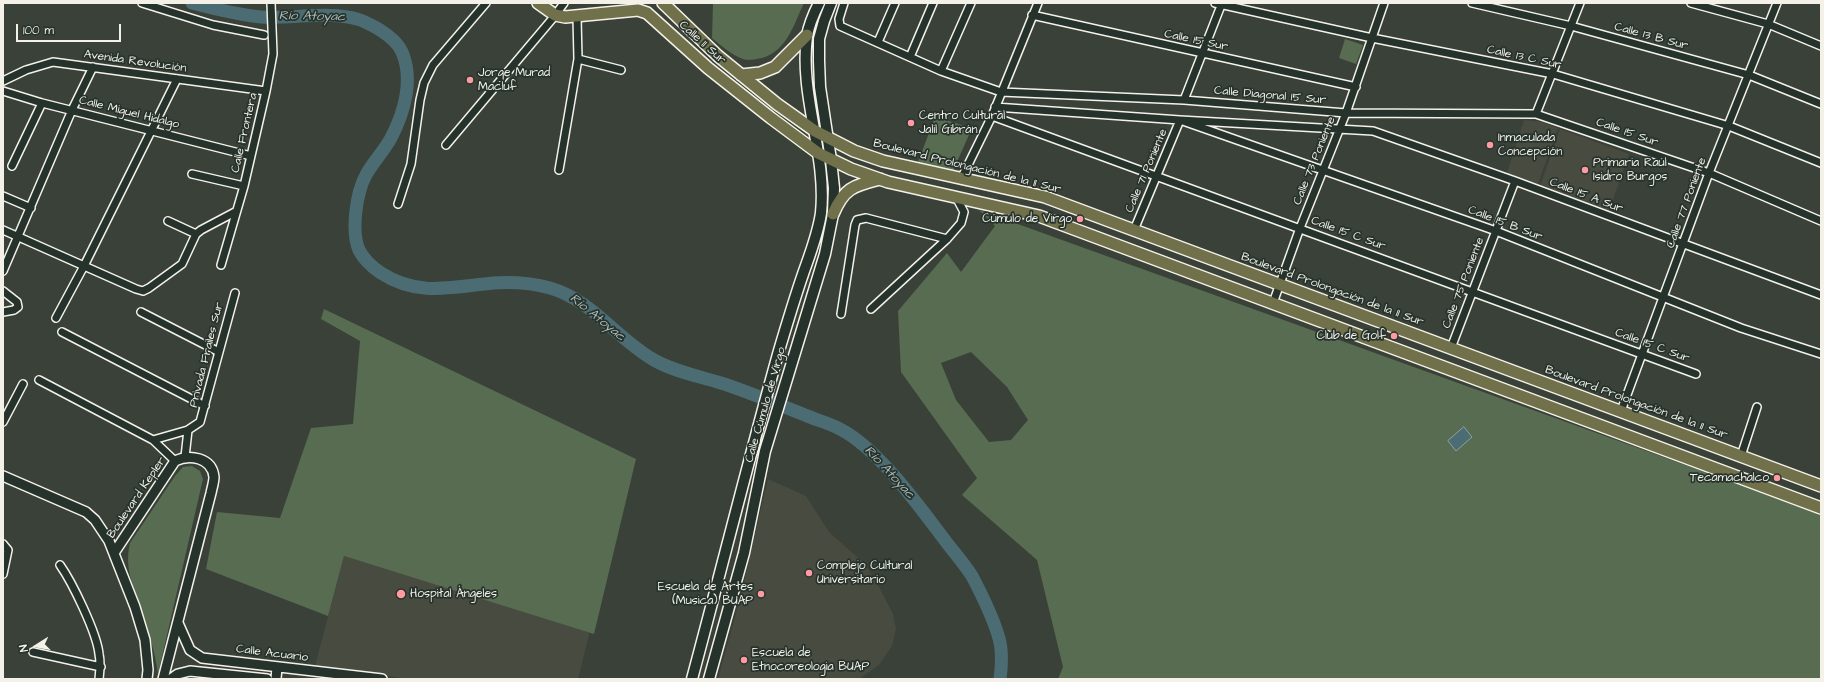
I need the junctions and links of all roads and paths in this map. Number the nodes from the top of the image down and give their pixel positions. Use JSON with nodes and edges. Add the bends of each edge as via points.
{"nodes":[{"id":1,"x":142,"y":3,"type":"edge"},
{"id":2,"x":271,"y":3,"type":"edge"},
{"id":3,"x":486,"y":3,"type":"edge"},
{"id":4,"x":538,"y":3,"type":"edge"},
{"id":5,"x":564,"y":3,"type":"edge"},
{"id":6,"x":663,"y":3,"type":"edge"},
{"id":7,"x":819,"y":3,"type":"edge"},
{"id":8,"x":831,"y":3,"type":"edge"},
{"id":9,"x":844,"y":3,"type":"edge"},
{"id":10,"x":895,"y":3,"type":"edge"},
{"id":11,"x":933,"y":3,"type":"edge"},
{"id":12,"x":971,"y":3,"type":"edge"},
{"id":13,"x":1038,"y":3,"type":"edge"},
{"id":14,"x":1384,"y":3,"type":"edge"},
{"id":15,"x":1472,"y":3,"type":"edge"},
{"id":16,"x":1580,"y":3,"type":"edge"},
{"id":17,"x":1691,"y":3,"type":"edge"},
{"id":18,"x":1777,"y":3,"type":"edge"},
{"id":19,"x":1220,"y":4,"type":"edge"},
{"id":20,"x":557,"y":12,"type":"junction"},
{"id":21,"x":1032,"y":16,"type":"junction"},
{"id":22,"x":577,"y":17,"type":"junction"},
{"id":23,"x":1768,"y":24,"type":"junction"},
{"id":24,"x":1571,"y":26,"type":"junction"},
{"id":25,"x":264,"y":35,"type":"dead end"},
{"id":26,"x":807,"y":35,"type":"junction"},
{"id":27,"x":1372,"y":38,"type":"junction"},
{"id":28,"x":878,"y":42,"type":"junction"},
{"id":29,"x":1821,"y":46,"type":"edge"},
{"id":30,"x":1204,"y":54,"type":"junction"},
{"id":31,"x":910,"y":57,"type":"junction"},
{"id":32,"x":578,"y":59,"type":"junction"},
{"id":33,"x":93,"y":67,"type":"junction"},
{"id":34,"x":621,"y":70,"type":"dead end"},
{"id":35,"x":941,"y":71,"type":"junction"},
{"id":36,"x":1553,"y":74,"type":"junction"},
{"id":37,"x":741,"y":75,"type":"junction"},
{"id":38,"x":1749,"y":75,"type":"junction"},
{"id":39,"x":177,"y":79,"type":"junction"},
{"id":40,"x":3,"y":81,"type":"edge"},
{"id":41,"x":1356,"y":87,"type":"junction"},
{"id":42,"x":3,"y":91,"type":"edge"},
{"id":43,"x":266,"y":91,"type":"junction"},
{"id":44,"x":1001,"y":92,"type":"junction"},
{"id":45,"x":1184,"y":100,"type":"junction"},
{"id":46,"x":42,"y":103,"type":"junction"},
{"id":47,"x":778,"y":104,"type":"junction"},
{"id":48,"x":1821,"y":104,"type":"edge"},
{"id":49,"x":995,"y":107,"type":"junction"},
{"id":50,"x":72,"y":110,"type":"junction"},
{"id":51,"x":1346,"y":113,"type":"junction"},
{"id":52,"x":1536,"y":114,"type":"junction"},
{"id":53,"x":992,"y":116,"type":"junction"},
{"id":54,"x":771,"y":118,"type":"junction"},
{"id":55,"x":1180,"y":120,"type":"junction"},
{"id":56,"x":1729,"y":126,"type":"junction"},
{"id":57,"x":1340,"y":128,"type":"junction"},
{"id":58,"x":151,"y":130,"type":"junction"},
{"id":59,"x":815,"y":131,"type":"junction"},
{"id":60,"x":828,"y":138,"type":"junction"},
{"id":61,"x":446,"y":145,"type":"dead end"},
{"id":62,"x":818,"y":153,"type":"junction"},
{"id":63,"x":251,"y":156,"type":"junction"},
{"id":64,"x":831,"y":160,"type":"junction"},
{"id":65,"x":1821,"y":163,"type":"edge"},
{"id":66,"x":12,"y":166,"type":"dead end"},
{"id":67,"x":559,"y":170,"type":"dead end"},
{"id":68,"x":1323,"y":171,"type":"junction"},
{"id":69,"x":1709,"y":173,"type":"junction"},
{"id":70,"x":192,"y":174,"type":"dead end"},
{"id":71,"x":1156,"y":175,"type":"junction"},
{"id":72,"x":962,"y":177,"type":"junction"},
{"id":73,"x":880,"y":180,"type":"junction"},
{"id":74,"x":1515,"y":181,"type":"junction"},
{"id":75,"x":244,"y":186,"type":"junction"},
{"id":76,"x":3,"y":196,"type":"edge"},
{"id":77,"x":956,"y":197,"type":"junction"},
{"id":78,"x":398,"y":204,"type":"dead end"},
{"id":79,"x":31,"y":208,"type":"junction"},
{"id":80,"x":235,"y":212,"type":"junction"},
{"id":81,"x":833,"y":214,"type":"junction"},
{"id":82,"x":168,"y":221,"type":"dead end"},
{"id":83,"x":1821,"y":221,"type":"edge"},
{"id":84,"x":1300,"y":228,"type":"junction"},
{"id":85,"x":3,"y":230,"type":"edge"},
{"id":86,"x":1134,"y":230,"type":"junction"},
{"id":87,"x":1496,"y":231,"type":"junction"},
{"id":88,"x":196,"y":234,"type":"junction"},
{"id":89,"x":18,"y":237,"type":"junction"},
{"id":90,"x":947,"y":239,"type":"junction"},
{"id":91,"x":1684,"y":245,"type":"junction"},
{"id":92,"x":221,"y":265,"type":"dead end"},
{"id":93,"x":84,"y":266,"type":"junction"},
{"id":94,"x":3,"y":271,"type":"edge"},
{"id":95,"x":1279,"y":284,"type":"junction"},
{"id":96,"x":3,"y":291,"type":"edge"},
{"id":97,"x":1473,"y":291,"type":"junction"},
{"id":98,"x":235,"y":293,"type":"dead end"},
{"id":99,"x":1821,"y":295,"type":"edge"},
{"id":100,"x":1664,"y":299,"type":"junction"},
{"id":101,"x":1273,"y":303,"type":"junction"},
{"id":102,"x":871,"y":308,"type":"dead end"},
{"id":103,"x":3,"y":312,"type":"edge"},
{"id":104,"x":141,"y":312,"type":"dead end"},
{"id":105,"x":841,"y":314,"type":"dead end"},
{"id":106,"x":56,"y":318,"type":"dead end"},
{"id":107,"x":62,"y":332,"type":"dead end"},
{"id":108,"x":1451,"y":348,"type":"junction"},
{"id":109,"x":219,"y":352,"type":"junction"},
{"id":110,"x":1643,"y":354,"type":"junction"},
{"id":111,"x":1821,"y":354,"type":"edge"},
{"id":112,"x":1696,"y":374,"type":"dead end"},
{"id":113,"x":39,"y":380,"type":"dead end"},
{"id":114,"x":23,"y":384,"type":"dead end"},
{"id":115,"x":205,"y":406,"type":"junction"},
{"id":116,"x":1758,"y":407,"type":"dead end"},
{"id":117,"x":1621,"y":411,"type":"junction"},
{"id":118,"x":3,"y":422,"type":"edge"},
{"id":119,"x":188,"y":430,"type":"junction"},
{"id":120,"x":153,"y":440,"type":"junction"},
{"id":121,"x":1741,"y":456,"type":"junction"},
{"id":122,"x":185,"y":457,"type":"junction"},
{"id":123,"x":175,"y":461,"type":"junction"},
{"id":124,"x":3,"y":476,"type":"edge"},
{"id":125,"x":1821,"y":486,"type":"edge"},
{"id":126,"x":1821,"y":508,"type":"edge"},
{"id":127,"x":3,"y":544,"type":"edge"},
{"id":128,"x":114,"y":553,"type":"junction"},
{"id":129,"x":60,"y":565,"type":"dead end"},
{"id":130,"x":3,"y":574,"type":"edge"},
{"id":131,"x":178,"y":623,"type":"junction"},
{"id":132,"x":703,"y":637,"type":"junction"},
{"id":133,"x":33,"y":652,"type":"dead end"},
{"id":134,"x":101,"y":667,"type":"junction"},
{"id":135,"x":277,"y":667,"type":"junction"},
{"id":136,"x":711,"y":674,"type":"edge"},
{"id":137,"x":99,"y":679,"type":"edge"},
{"id":138,"x":147,"y":679,"type":"edge"},
{"id":139,"x":163,"y":679,"type":"edge"},
{"id":140,"x":171,"y":679,"type":"edge"},
{"id":141,"x":267,"y":679,"type":"edge"},
{"id":142,"x":276,"y":679,"type":"edge"},
{"id":143,"x":382,"y":679,"type":"edge"},
{"id":144,"x":692,"y":679,"type":"edge"}],
"edges":[{"from":1,"to":25,"type":"street","via":[[213,25]]},
{"from":2,"to":43,"type":"street","name":"Calle Frontera","via":[[273,54]]},
{"from":3,"to":78,"type":"street","via":[[433,65],[424,83],[410,164]]},
{"from":4,"to":20,"type":"main road"},
{"from":5,"to":20,"type":"street"},
{"from":6,"to":37,"type":"main road","name":"Calle 11 Sur"},
{"from":7,"to":26,"type":"main road"},
{"from":8,"to":60,"type":"main road","name":"Calle Cúmulo de Virgo","via":[[819,39],[820,87]]},
{"from":9,"to":28,"type":"street","name":"Calle Diagonal 15 Sur","via":[[839,19],[840,26]]},
{"from":10,"to":28,"type":"street"},
{"from":11,"to":31,"type":"street"},
{"from":12,"to":35,"type":"street"},
{"from":13,"to":21,"type":"street"},
{"from":14,"to":27,"type":"street","name":"Calle 73 Poniente"},
{"from":15,"to":24,"type":"street","name":"Calle 13 B Sur"},
{"from":16,"to":24,"type":"street"},
{"from":17,"to":23,"type":"street"},
{"from":18,"to":23,"type":"street","name":"Calle 77 Poniente"},
{"from":19,"to":27,"type":"street","name":"Calle 13 C Sur"},
{"from":19,"to":30,"type":"street"},
{"from":20,"to":22,"type":"main road","name":"Calle 11 Sur"},
{"from":20,"to":61,"type":"street"},
{"from":21,"to":30,"type":"street","name":"Calle 15 Sur"},
{"from":21,"to":44,"type":"street"},
{"from":22,"to":32,"type":"street"},
{"from":22,"to":54,"type":"main road","name":"Calle 11 Sur","via":[[638,10],[647,13],[708,68]]},
{"from":23,"to":29,"type":"street"},
{"from":23,"to":38,"type":"street","name":"Calle 77 Poniente"},
{"from":24,"to":36,"type":"street"},
{"from":24,"to":38,"type":"street","name":"Calle 13 B Sur"},
{"from":26,"to":37,"type":"main road","via":[[775,67],[760,74]]},
{"from":26,"to":59,"type":"main road","name":"Calle Cúmulo de Virgo","via":[[808,88]]},
{"from":27,"to":36,"type":"street","name":"Calle 13 C Sur"},
{"from":27,"to":41,"type":"street","name":"Calle 73 Poniente"},
{"from":28,"to":31,"type":"street","name":"Calle Diagonal 15 Sur"},
{"from":30,"to":41,"type":"street","name":"Calle 15 Sur"},
{"from":30,"to":45,"type":"street"},
{"from":31,"to":35,"type":"street","name":"Calle Diagonal 15 Sur"},
{"from":32,"to":34,"type":"street"},
{"from":32,"to":67,"type":"street"},
{"from":33,"to":39,"type":"street","name":"Avenida Revolución"},
{"from":33,"to":40,"type":"street","name":"Avenida Revolución","via":[[53,62],[26,70]]},
{"from":33,"to":50,"type":"street"},
{"from":35,"to":44,"type":"street","name":"Calle Diagonal 15 Sur"},
{"from":36,"to":52,"type":"street"},
{"from":36,"to":56,"type":"street","name":"Calle 13 C Sur"},
{"from":37,"to":47,"type":"main road","name":"Calle 11 Sur"},
{"from":38,"to":48,"type":"street","name":"Calle 13 B Sur"},
{"from":38,"to":56,"type":"street","name":"Calle 77 Poniente"},
{"from":39,"to":43,"type":"street","name":"Avenida Revolución"},
{"from":39,"to":58,"type":"street"},
{"from":41,"to":51,"type":"street","name":"Calle 73 Poniente"},
{"from":42,"to":46,"type":"street","name":"Calle Miguel Hidalgo"},
{"from":43,"to":63,"type":"street","name":"Calle Frontera"},
{"from":44,"to":45,"type":"street","name":"Calle Diagonal 15 Sur"},
{"from":44,"to":49,"type":"street"},
{"from":45,"to":51,"type":"street","name":"Calle Diagonal 15 Sur"},
{"from":46,"to":50,"type":"street","name":"Calle Miguel Hidalgo"},
{"from":46,"to":66,"type":"street"},
{"from":47,"to":54,"type":"main road"},
{"from":47,"to":59,"type":"main road","name":"Calle 11 Sur"},
{"from":49,"to":53,"type":"street"},
{"from":49,"to":55,"type":"street"},
{"from":50,"to":58,"type":"street","name":"Calle Miguel Hidalgo"},
{"from":50,"to":79,"type":"street"},
{"from":51,"to":52,"type":"street","name":"Calle Diagonal 15 Sur"},
{"from":51,"to":57,"type":"street","name":"Calle 73 Poniente"},
{"from":52,"to":69,"type":"street","name":"Calle 15 Sur"},
{"from":53,"to":71,"type":"street","name":"Calle 15 C Sur"},
{"from":53,"to":72,"type":"street"},
{"from":54,"to":62,"type":"main road","name":"Calle 11 Sur"},
{"from":55,"to":57,"type":"street"},
{"from":55,"to":68,"type":"street","name":"Calle 15 B Sur"},
{"from":55,"to":71,"type":"street","name":"Calle 71 Poniente"},
{"from":56,"to":65,"type":"street","name":"Calle 13 C Sur"},
{"from":56,"to":69,"type":"street","name":"Calle 77 Poniente"},
{"from":57,"to":68,"type":"street","name":"Calle 73 Poniente"},
{"from":57,"to":74,"type":"street","name":"Calle 15 A Sur","via":[[1373,131]]},
{"from":58,"to":63,"type":"street","name":"Calle Miguel Hidalgo"},
{"from":58,"to":93,"type":"street"},
{"from":59,"to":60,"type":"main road","name":"Calle 11 Sur"},
{"from":59,"to":62,"type":"main road","name":"Calle Cúmulo de Virgo"},
{"from":60,"to":64,"type":"main road","name":"Calle Cúmulo de Virgo"},
{"from":60,"to":72,"type":"main road","name":"Boulevard Prolongación de la 11 Sur","via":[[854,151],[883,160]]},
{"from":62,"to":64,"type":"main road","name":"Calle 11 Sur"},
{"from":62,"to":132,"type":"main road","name":"Calle Cúmulo de Virgo","via":[[822,190],[814,243],[782,341],[752,447]]},
{"from":63,"to":75,"type":"street","name":"Calle Frontera"},
{"from":64,"to":73,"type":"main road"},
{"from":64,"to":81,"type":"main road","name":"Calle Cúmulo de Virgo"},
{"from":68,"to":84,"type":"street","name":"Calle 73 Poniente"},
{"from":68,"to":87,"type":"street","name":"Calle 15 B Sur"},
{"from":69,"to":83,"type":"street","name":"Calle 15 Sur"},
{"from":69,"to":91,"type":"street","name":"Calle 77 Poniente"},
{"from":70,"to":75,"type":"street"},
{"from":71,"to":84,"type":"street","name":"Calle 15 C Sur"},
{"from":71,"to":86,"type":"street","name":"Calle 71 Poniente"},
{"from":72,"to":86,"type":"main road","name":"Boulevard Prolongación de la 11 Sur","via":[[1045,197]]},
{"from":73,"to":77,"type":"main road"},
{"from":73,"to":81,"type":"main road","via":[[851,188],[844,194]]},
{"from":74,"to":87,"type":"street","name":"Calle 75 Poniente"},
{"from":74,"to":91,"type":"street","name":"Calle 15 A Sur"},
{"from":75,"to":80,"type":"street","name":"Calle Frontera"},
{"from":76,"to":79,"type":"street"},
{"from":77,"to":90,"type":"street","via":[[964,212],[963,219]]},
{"from":77,"to":101,"type":"main road","via":[[1039,216]]},
{"from":79,"to":89,"type":"street"},
{"from":80,"to":88,"type":"street"},
{"from":80,"to":92,"type":"street","name":"Calle Frontera"},
{"from":81,"to":136,"type":"main road","name":"Calle Cúmulo de Virgo","via":[[825,254],[765,451],[744,552]]},
{"from":82,"to":88,"type":"street"},
{"from":84,"to":95,"type":"street","name":"Calle 73 Poniente"},
{"from":84,"to":97,"type":"street","name":"Calle 15 C Sur"},
{"from":85,"to":89,"type":"street"},
{"from":86,"to":95,"type":"main road","name":"Boulevard Prolongación de la 11 Sur"},
{"from":87,"to":97,"type":"street","name":"Calle 75 Poniente"},
{"from":87,"to":100,"type":"street","name":"Calle 15 B Sur"},
{"from":88,"to":93,"type":"street","via":[[182,264],[143,291]]},
{"from":89,"to":93,"type":"street"},
{"from":89,"to":94,"type":"street"},
{"from":90,"to":102,"type":"street"},
{"from":90,"to":105,"type":"street","via":[[866,218],[857,220]]},
{"from":91,"to":99,"type":"street","name":"Calle 15 A Sur"},
{"from":91,"to":100,"type":"street","name":"Calle 77 Poniente"},
{"from":93,"to":106,"type":"street"},
{"from":95,"to":101,"type":"street","name":"Calle 73 Poniente"},
{"from":95,"to":108,"type":"main road","name":"Boulevard Prolongación de la 11 Sur"},
{"from":96,"to":103,"type":"street","via":[[17,302],[18,307]]},
{"from":97,"to":108,"type":"street","name":"Calle 75 Poniente"},
{"from":97,"to":110,"type":"street","name":"Calle 15 C Sur"},
{"from":98,"to":109,"type":"street","name":"Privada Frailes Sur"},
{"from":100,"to":110,"type":"street","name":"Calle 77 Poniente"},
{"from":100,"to":111,"type":"street","name":"Calle 15 B Sur"},
{"from":101,"to":126,"type":"main road"},
{"from":104,"to":109,"type":"street"},
{"from":107,"to":115,"type":"street"},
{"from":108,"to":117,"type":"main road","name":"Boulevard Prolongación de la 11 Sur"},
{"from":109,"to":115,"type":"street","name":"Privada Frailes Sur"},
{"from":110,"to":112,"type":"street","name":"Calle 15 C Sur"},
{"from":110,"to":117,"type":"street","name":"Calle 77 Poniente"},
{"from":113,"to":120,"type":"street"},
{"from":114,"to":118,"type":"street"},
{"from":115,"to":119,"type":"street","name":"Privada Frailes Sur","via":[[200,422]]},
{"from":116,"to":121,"type":"street"},
{"from":117,"to":121,"type":"main road","name":"Boulevard Prolongación de la 11 Sur"},
{"from":119,"to":120,"type":"street"},
{"from":119,"to":122,"type":"street"},
{"from":120,"to":123,"type":"street"},
{"from":121,"to":125,"type":"main road","name":"Boulevard Prolongación de la 11 Sur"},
{"from":122,"to":123,"type":"street","name":"Boulevard Kepler"},
{"from":122,"to":131,"type":"street","name":"Boulevard Kepler","via":[[198,458],[205,462],[212,470],[214,481]]},
{"from":123,"to":128,"type":"street","name":"Boulevard Kepler"},
{"from":124,"to":128,"type":"street","via":[[86,512],[109,541]]},
{"from":127,"to":130,"type":"street","via":[[8,550]]},
{"from":128,"to":138,"type":"street","name":"Boulevard Kepler","via":[[145,640]]},
{"from":129,"to":134,"type":"street","via":[[71,582],[97,642]]},
{"from":131,"to":135,"type":"street","name":"Calle Acuario","via":[[190,650],[202,658]]},
{"from":131,"to":139,"type":"street","name":"Boulevard Kepler"},
{"from":132,"to":136,"type":"main road","via":[[713,640]]},
{"from":132,"to":144,"type":"main road","name":"Calle Cúmulo de Virgo"},
{"from":133,"to":134,"type":"street"},
{"from":134,"to":137,"type":"street"},
{"from":135,"to":142,"type":"street"},
{"from":135,"to":143,"type":"street","name":"Calle Acuario"},
{"from":140,"to":141,"type":"street","via":[[190,671]]}]}
